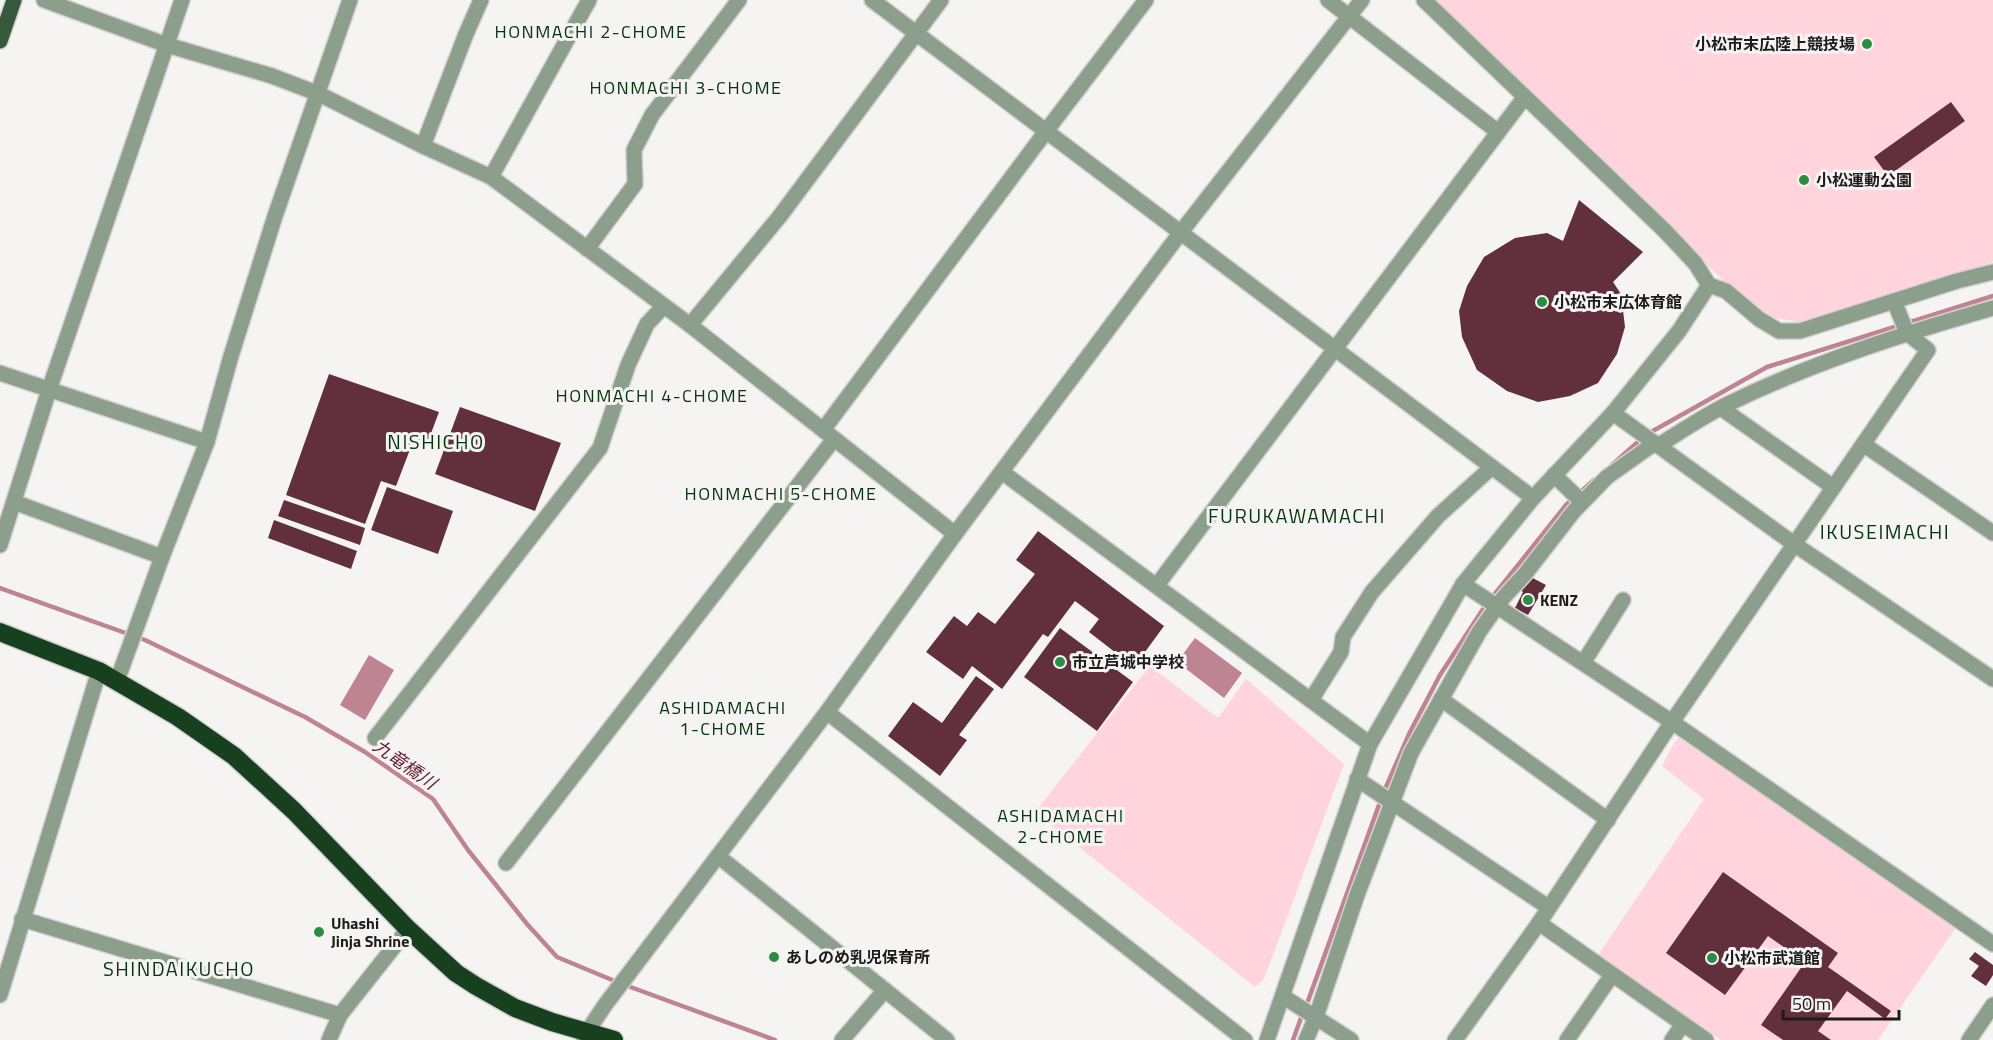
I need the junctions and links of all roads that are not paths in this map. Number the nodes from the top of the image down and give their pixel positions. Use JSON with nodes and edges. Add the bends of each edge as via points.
{"nodes":[{"id":1,"x":14,"y":0,"type":"edge"},
{"id":2,"x":44,"y":0,"type":"edge"},
{"id":3,"x":182,"y":0,"type":"edge"},
{"id":4,"x":350,"y":0,"type":"edge"},
{"id":5,"x":481,"y":0,"type":"edge"},
{"id":6,"x":589,"y":0,"type":"edge"},
{"id":7,"x":740,"y":0,"type":"edge"},
{"id":8,"x":872,"y":0,"type":"edge"},
{"id":9,"x":941,"y":0,"type":"edge"},
{"id":10,"x":1146,"y":0,"type":"edge"},
{"id":11,"x":1328,"y":0,"type":"edge"},
{"id":12,"x":1362,"y":0,"type":"edge"},
{"id":13,"x":1424,"y":0,"type":"edge"},
{"id":14,"x":1350,"y":16,"type":"junction"},
{"id":15,"x":916,"y":33,"type":"junction"},
{"id":16,"x":0,"y":41,"type":"edge"},
{"id":17,"x":167,"y":45,"type":"junction"},
{"id":18,"x":319,"y":94,"type":"junction"},
{"id":19,"x":1524,"y":98,"type":"junction"},
{"id":20,"x":1047,"y":130,"type":"junction"},
{"id":21,"x":1498,"y":132,"type":"junction"},
{"id":22,"x":423,"y":146,"type":"junction"},
{"id":23,"x":491,"y":177,"type":"junction"},
{"id":24,"x":1181,"y":232,"type":"junction"},
{"id":25,"x":587,"y":249,"type":"junction"},
{"id":26,"x":1993,"y":272,"type":"edge"},
{"id":27,"x":1709,"y":285,"type":"junction"},
{"id":28,"x":663,"y":307,"type":"junction"},
{"id":29,"x":1897,"y":308,"type":"junction"},
{"id":30,"x":1993,"y":308,"type":"edge"},
{"id":31,"x":690,"y":325,"type":"junction"},
{"id":32,"x":1907,"y":333,"type":"junction"},
{"id":33,"x":1335,"y":348,"type":"junction"},
{"id":34,"x":0,"y":374,"type":"edge"},
{"id":35,"x":49,"y":390,"type":"junction"},
{"id":36,"x":1721,"y":408,"type":"junction"},
{"id":37,"x":1613,"y":412,"type":"junction"},
{"id":38,"x":828,"y":434,"type":"junction"},
{"id":39,"x":207,"y":442,"type":"junction"},
{"id":40,"x":1657,"y":444,"type":"junction"},
{"id":41,"x":1863,"y":444,"type":"junction"},
{"id":42,"x":1492,"y":467,"type":"junction"},
{"id":43,"x":1002,"y":472,"type":"junction"},
{"id":44,"x":1554,"y":475,"type":"junction"},
{"id":45,"x":1833,"y":487,"type":"junction"},
{"id":46,"x":1533,"y":498,"type":"junction"},
{"id":47,"x":1582,"y":502,"type":"junction"},
{"id":48,"x":8,"y":509,"type":"edge"},
{"id":49,"x":1993,"y":533,"type":"edge"},
{"id":50,"x":956,"y":534,"type":"junction"},
{"id":51,"x":1794,"y":544,"type":"junction"},
{"id":52,"x":0,"y":545,"type":"edge"},
{"id":53,"x":162,"y":557,"type":"junction"},
{"id":54,"x":1463,"y":584,"type":"junction"},
{"id":55,"x":1157,"y":585,"type":"junction"},
{"id":56,"x":1623,"y":600,"type":"dead end"},
{"id":57,"x":1497,"y":606,"type":"junction"},
{"id":58,"x":0,"y":632,"type":"edge"},
{"id":59,"x":1582,"y":663,"type":"junction"},
{"id":60,"x":99,"y":671,"type":"junction"},
{"id":61,"x":1993,"y":679,"type":"edge"},
{"id":62,"x":117,"y":681,"type":"junction"},
{"id":63,"x":1441,"y":699,"type":"junction"},
{"id":64,"x":1311,"y":700,"type":"junction"},
{"id":65,"x":827,"y":712,"type":"junction"},
{"id":66,"x":1672,"y":722,"type":"junction"},
{"id":67,"x":375,"y":738,"type":"dead end"},
{"id":68,"x":1370,"y":744,"type":"junction"},
{"id":69,"x":1357,"y":779,"type":"junction"},
{"id":70,"x":1393,"y":803,"type":"junction"},
{"id":71,"x":1608,"y":820,"type":"junction"},
{"id":72,"x":718,"y":856,"type":"junction"},
{"id":73,"x":506,"y":863,"type":"dead end"},
{"id":74,"x":1548,"y":907,"type":"junction"},
{"id":75,"x":22,"y":920,"type":"junction"},
{"id":76,"x":1539,"y":923,"type":"junction"},
{"id":77,"x":408,"y":929,"type":"junction"},
{"id":78,"x":1993,"y":944,"type":"edge"},
{"id":79,"x":1612,"y":975,"type":"junction"},
{"id":80,"x":885,"y":990,"type":"junction"},
{"id":81,"x":0,"y":995,"type":"edge"},
{"id":82,"x":1284,"y":997,"type":"junction"},
{"id":83,"x":1993,"y":1005,"type":"edge"},
{"id":84,"x":340,"y":1015,"type":"junction"},
{"id":85,"x":1316,"y":1017,"type":"junction"},
{"id":86,"x":1683,"y":1024,"type":"junction"},
{"id":87,"x":586,"y":1036,"type":"edge"},
{"id":88,"x":1463,"y":1037,"type":"edge"},
{"id":89,"x":329,"y":1040,"type":"edge"},
{"id":90,"x":614,"y":1040,"type":"edge"},
{"id":91,"x":842,"y":1040,"type":"edge"},
{"id":92,"x":947,"y":1040,"type":"edge"},
{"id":93,"x":1245,"y":1040,"type":"edge"},
{"id":94,"x":1267,"y":1040,"type":"edge"},
{"id":95,"x":1306,"y":1040,"type":"edge"},
{"id":96,"x":1351,"y":1040,"type":"edge"},
{"id":97,"x":1567,"y":1040,"type":"edge"},
{"id":98,"x":1672,"y":1040,"type":"edge"},
{"id":99,"x":1706,"y":1040,"type":"edge"},
{"id":100,"x":1969,"y":1040,"type":"edge"}],
"edges":[{"from":1,"to":16,"type":"main road"},
{"from":2,"to":17,"type":"street"},
{"from":3,"to":17,"type":"street"},
{"from":4,"to":18,"type":"street"},
{"from":5,"to":22,"type":"street"},
{"from":6,"to":23,"type":"street"},
{"from":7,"to":25,"type":"street","via":[[652,116],[634,150],[635,184]]},
{"from":8,"to":15,"type":"street"},
{"from":9,"to":15,"type":"street"},
{"from":10,"to":20,"type":"street"},
{"from":11,"to":14,"type":"street"},
{"from":12,"to":14,"type":"street"},
{"from":13,"to":19,"type":"street"},
{"from":14,"to":21,"type":"street"},
{"from":14,"to":24,"type":"street"},
{"from":15,"to":20,"type":"street"},
{"from":15,"to":31,"type":"street","via":[[780,216]]},
{"from":17,"to":18,"type":"street"},
{"from":17,"to":35,"type":"street"},
{"from":18,"to":22,"type":"street"},
{"from":18,"to":39,"type":"street","via":[[275,216]]},
{"from":19,"to":21,"type":"street"},
{"from":19,"to":27,"type":"street","via":[[1665,231],[1695,263]]},
{"from":20,"to":24,"type":"street"},
{"from":20,"to":38,"type":"street"},
{"from":21,"to":33,"type":"street"},
{"from":22,"to":23,"type":"street"},
{"from":23,"to":25,"type":"street"},
{"from":24,"to":33,"type":"street"},
{"from":24,"to":43,"type":"street"},
{"from":25,"to":28,"type":"street"},
{"from":26,"to":29,"type":"street"},
{"from":27,"to":29,"type":"street","via":[[1726,291],[1779,331],[1800,331]]},
{"from":27,"to":37,"type":"street","via":[[1679,331]]},
{"from":28,"to":31,"type":"street"},
{"from":28,"to":67,"type":"street","via":[[647,324],[627,365],[600,448]]},
{"from":29,"to":32,"type":"street"},
{"from":30,"to":32,"type":"street"},
{"from":31,"to":38,"type":"street"},
{"from":32,"to":36,"type":"street","via":[[1808,368]]},
{"from":32,"to":41,"type":"street","via":[[1928,350]]},
{"from":33,"to":42,"type":"street"},
{"from":33,"to":55,"type":"street"},
{"from":34,"to":35,"type":"street"},
{"from":35,"to":39,"type":"street"},
{"from":35,"to":48,"type":"street"},
{"from":36,"to":40,"type":"street"},
{"from":36,"to":45,"type":"street"},
{"from":37,"to":40,"type":"street"},
{"from":37,"to":44,"type":"street"},
{"from":38,"to":50,"type":"street"},
{"from":38,"to":73,"type":"street"},
{"from":39,"to":53,"type":"street"},
{"from":40,"to":47,"type":"street","via":[[1607,477]]},
{"from":40,"to":51,"type":"street"},
{"from":41,"to":45,"type":"street"},
{"from":41,"to":49,"type":"street"},
{"from":42,"to":46,"type":"street"},
{"from":42,"to":64,"type":"street","via":[[1438,516],[1371,592]]},
{"from":43,"to":50,"type":"street"},
{"from":43,"to":55,"type":"street"},
{"from":44,"to":46,"type":"street"},
{"from":44,"to":47,"type":"street"},
{"from":45,"to":51,"type":"street"},
{"from":46,"to":54,"type":"street"},
{"from":47,"to":57,"type":"street"},
{"from":48,"to":52,"type":"street"},
{"from":48,"to":53,"type":"street"},
{"from":50,"to":65,"type":"street"},
{"from":51,"to":61,"type":"street"},
{"from":51,"to":66,"type":"street"},
{"from":53,"to":62,"type":"street"},
{"from":54,"to":57,"type":"street"},
{"from":54,"to":68,"type":"street"},
{"from":55,"to":64,"type":"street"},
{"from":56,"to":59,"type":"street"},
{"from":57,"to":59,"type":"street"},
{"from":57,"to":63,"type":"street"},
{"from":58,"to":60,"type":"highway"},
{"from":59,"to":66,"type":"street"},
{"from":60,"to":62,"type":"highway"},
{"from":60,"to":75,"type":"street"},
{"from":62,"to":77,"type":"highway","via":[[234,756],[294,811]]},
{"from":63,"to":70,"type":"street","via":[[1411,753]]},
{"from":63,"to":71,"type":"street"},
{"from":64,"to":68,"type":"street"},
{"from":65,"to":72,"type":"street"},
{"from":65,"to":93,"type":"street"},
{"from":66,"to":71,"type":"street"},
{"from":66,"to":78,"type":"street"},
{"from":68,"to":69,"type":"street"},
{"from":69,"to":70,"type":"street"},
{"from":69,"to":82,"type":"street"},
{"from":70,"to":74,"type":"street"},
{"from":70,"to":85,"type":"street"},
{"from":71,"to":74,"type":"street"},
{"from":72,"to":80,"type":"street"},
{"from":72,"to":87,"type":"street"},
{"from":74,"to":76,"type":"street"},
{"from":75,"to":81,"type":"street"},
{"from":75,"to":84,"type":"street"},
{"from":76,"to":79,"type":"street"},
{"from":76,"to":88,"type":"street"},
{"from":77,"to":84,"type":"street"},
{"from":77,"to":87,"type":"highway","via":[[456,973],[494,997]]},
{"from":79,"to":86,"type":"street"},
{"from":79,"to":97,"type":"street"},
{"from":80,"to":91,"type":"street"},
{"from":80,"to":92,"type":"street"},
{"from":82,"to":85,"type":"street"},
{"from":82,"to":94,"type":"street"},
{"from":83,"to":100,"type":"street"},
{"from":84,"to":89,"type":"street"},
{"from":85,"to":95,"type":"street"},
{"from":85,"to":96,"type":"street"},
{"from":86,"to":98,"type":"street"},
{"from":86,"to":99,"type":"street"},
{"from":87,"to":90,"type":"highway"}]}
